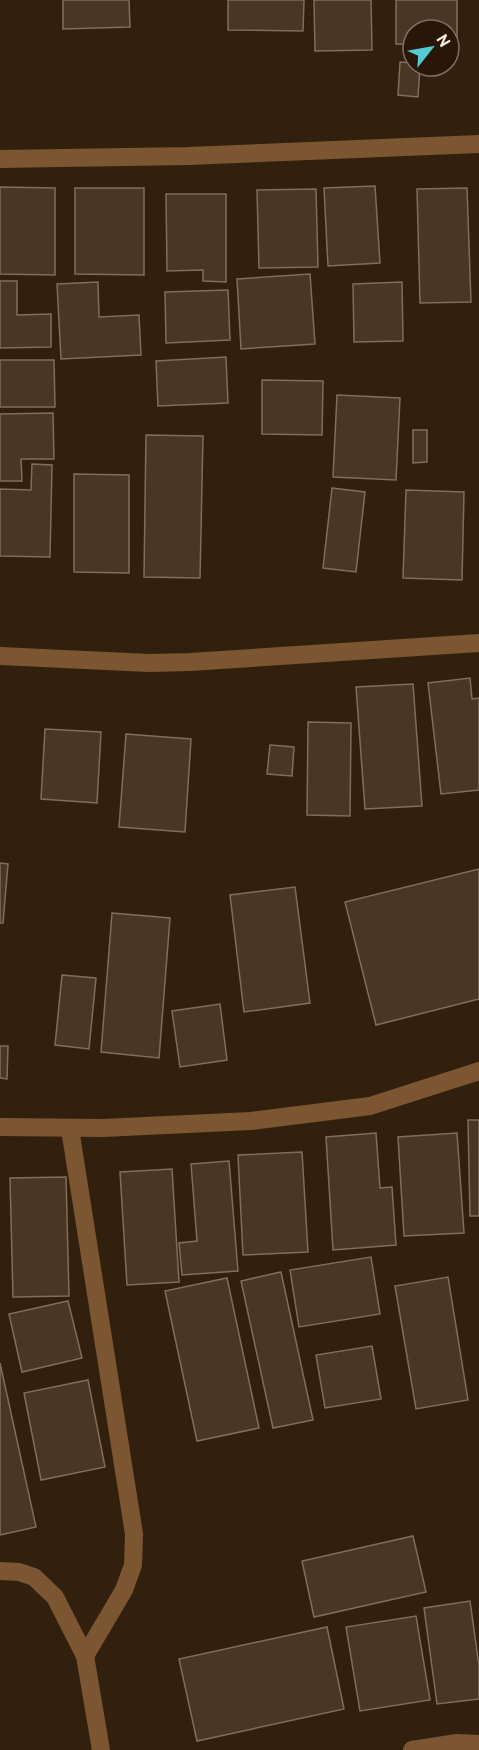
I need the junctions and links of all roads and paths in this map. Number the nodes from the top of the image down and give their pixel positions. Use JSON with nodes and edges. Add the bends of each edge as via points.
{"nodes":[{"id":1,"x":479,"y":144,"type":"edge"},
{"id":2,"x":0,"y":159,"type":"edge"},
{"id":3,"x":479,"y":643,"type":"edge"},
{"id":4,"x":0,"y":656,"type":"edge"},
{"id":5,"x":479,"y":1071,"type":"edge"},
{"id":6,"x":0,"y":1127,"type":"edge"},
{"id":7,"x":70,"y":1129,"type":"junction"},
{"id":8,"x":0,"y":1571,"type":"edge"},
{"id":9,"x":85,"y":1656,"type":"junction"},
{"id":10,"x":479,"y":1744,"type":"edge"},
{"id":11,"x":101,"y":1750,"type":"edge"},
{"id":12,"x":412,"y":1750,"type":"edge"}],
"edges":[{"from":1,"to":2,"type":"street"},
{"from":3,"to":4,"type":"street","via":[[149,663]]},
{"from":5,"to":7,"type":"street","via":[[370,1106],[251,1121]]},
{"from":6,"to":7,"type":"street"},
{"from":7,"to":9,"type":"street","via":[[134,1534],[133,1565],[124,1590]]},
{"from":8,"to":9,"type":"street","via":[[33,1577],[55,1597]]},
{"from":9,"to":11,"type":"street"},
{"from":10,"to":12,"type":"street"}]}
